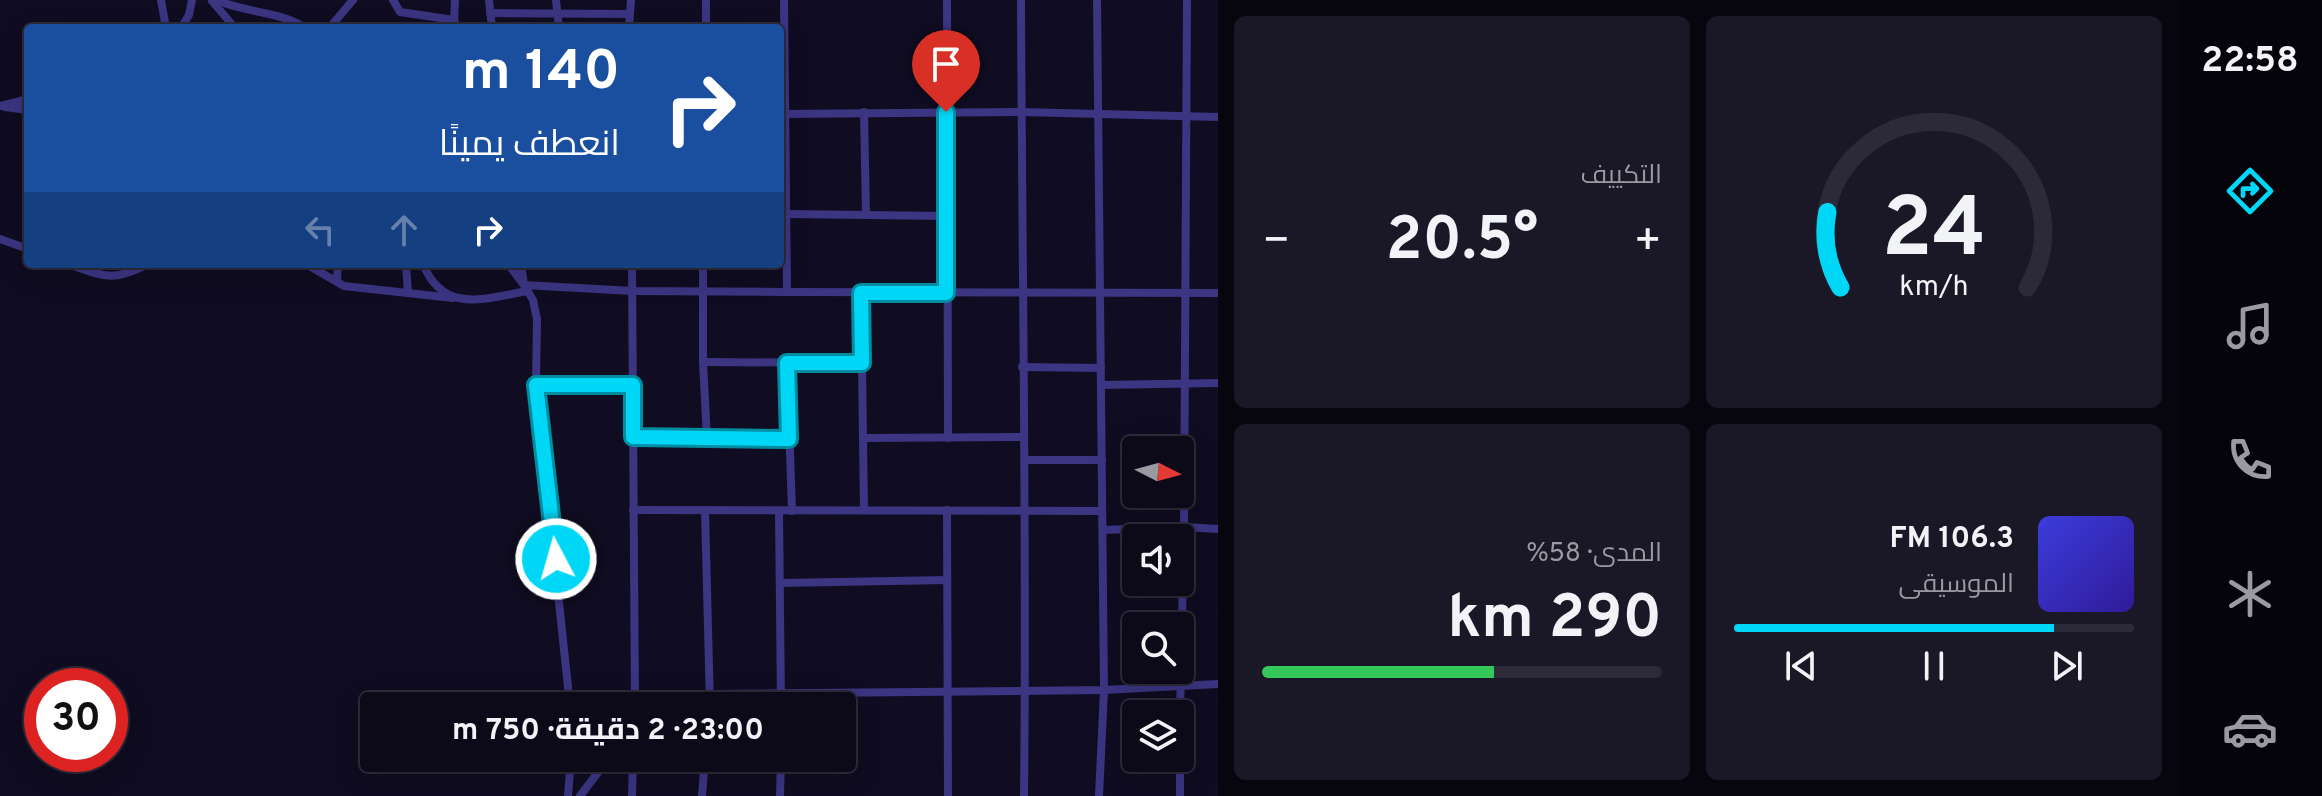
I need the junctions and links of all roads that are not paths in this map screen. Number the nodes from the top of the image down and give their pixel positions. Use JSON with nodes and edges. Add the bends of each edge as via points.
{"nodes":[{"id":1,"x":161,"y":0,"type":"edge"},
{"id":2,"x":192,"y":0,"type":"edge"},
{"id":3,"x":214,"y":0,"type":"edge"},
{"id":4,"x":353,"y":0,"type":"edge"},
{"id":5,"x":393,"y":0,"type":"edge"},
{"id":6,"x":455,"y":0,"type":"edge"},
{"id":7,"x":489,"y":0,"type":"edge"},
{"id":8,"x":556,"y":0,"type":"edge"},
{"id":9,"x":631,"y":0,"type":"edge"},
{"id":10,"x":706,"y":0,"type":"edge"},
{"id":11,"x":784,"y":0,"type":"edge"},
{"id":12,"x":947,"y":0,"type":"edge"},
{"id":13,"x":1021,"y":0,"type":"edge"},
{"id":14,"x":1097,"y":0,"type":"edge"},
{"id":15,"x":1187,"y":0,"type":"edge"},
{"id":16,"x":490,"y":13,"type":"junction"},
{"id":17,"x":556,"y":14,"type":"junction"},
{"id":18,"x":630,"y":14,"type":"junction"},
{"id":19,"x":165,"y":24,"type":"edge"},
{"id":20,"x":183,"y":24,"type":"edge"},
{"id":21,"x":232,"y":24,"type":"edge"},
{"id":22,"x":299,"y":24,"type":"edge"},
{"id":23,"x":333,"y":24,"type":"edge"},
{"id":24,"x":451,"y":24,"type":"edge"},
{"id":25,"x":455,"y":24,"type":"edge"},
{"id":26,"x":491,"y":24,"type":"edge"},
{"id":27,"x":558,"y":24,"type":"edge"},
{"id":28,"x":629,"y":24,"type":"edge"},
{"id":29,"x":706,"y":24,"type":"edge"},
{"id":30,"x":784,"y":24,"type":"edge"},
{"id":31,"x":24,"y":100,"type":"edge"},
{"id":32,"x":0,"y":106,"type":"edge"},
{"id":33,"x":24,"y":109,"type":"edge"},
{"id":34,"x":864,"y":112,"type":"junction"},
{"id":35,"x":946,"y":112,"type":"junction"},
{"id":36,"x":1021,"y":112,"type":"junction"},
{"id":37,"x":784,"y":114,"type":"edge"},
{"id":38,"x":1098,"y":114,"type":"junction"},
{"id":39,"x":1187,"y":116,"type":"junction"},
{"id":40,"x":1218,"y":117,"type":"edge"},
{"id":41,"x":784,"y":139,"type":"edge"},
{"id":42,"x":787,"y":214,"type":"junction"},
{"id":43,"x":866,"y":215,"type":"junction"},
{"id":44,"x":946,"y":216,"type":"junction"},
{"id":45,"x":0,"y":239,"type":"edge"},
{"id":46,"x":24,"y":248,"type":"edge"},
{"id":47,"x":82,"y":268,"type":"edge"},
{"id":48,"x":140,"y":268,"type":"edge"},
{"id":49,"x":313,"y":268,"type":"edge"},
{"id":50,"x":338,"y":268,"type":"edge"},
{"id":51,"x":406,"y":268,"type":"edge"},
{"id":52,"x":425,"y":268,"type":"edge"},
{"id":53,"x":511,"y":268,"type":"edge"},
{"id":54,"x":522,"y":268,"type":"edge"},
{"id":55,"x":632,"y":268,"type":"edge"},
{"id":56,"x":703,"y":268,"type":"edge"},
{"id":57,"x":337,"y":281,"type":"junction"},
{"id":58,"x":526,"y":288,"type":"junction"},
{"id":59,"x":633,"y":291,"type":"junction"},
{"id":60,"x":703,"y":291,"type":"junction"},
{"id":61,"x":787,"y":292,"type":"junction"},
{"id":62,"x":408,"y":293,"type":"junction"},
{"id":63,"x":861,"y":293,"type":"junction"},
{"id":64,"x":946,"y":293,"type":"junction"},
{"id":65,"x":1100,"y":293,"type":"junction"},
{"id":66,"x":1218,"y":293,"type":"edge"},
{"id":67,"x":1023,"y":294,"type":"junction"},
{"id":68,"x":1185,"y":294,"type":"junction"},
{"id":69,"x":453,"y":298,"type":"junction"},
{"id":70,"x":703,"y":362,"type":"junction"},
{"id":71,"x":787,"y":363,"type":"junction"},
{"id":72,"x":862,"y":363,"type":"junction"},
{"id":73,"x":1022,"y":367,"type":"junction"},
{"id":74,"x":1101,"y":368,"type":"junction"},
{"id":75,"x":1218,"y":383,"type":"edge"},
{"id":76,"x":536,"y":385,"type":"junction"},
{"id":77,"x":633,"y":385,"type":"junction"},
{"id":78,"x":1101,"y":385,"type":"junction"},
{"id":79,"x":1184,"y":385,"type":"junction"},
{"id":80,"x":633,"y":437,"type":"junction"},
{"id":81,"x":1024,"y":437,"type":"junction"},
{"id":82,"x":864,"y":438,"type":"junction"},
{"id":83,"x":948,"y":438,"type":"junction"},
{"id":84,"x":707,"y":439,"type":"junction"},
{"id":85,"x":789,"y":439,"type":"junction"},
{"id":86,"x":1025,"y":460,"type":"junction"},
{"id":87,"x":1102,"y":460,"type":"junction"},
{"id":88,"x":633,"y":510,"type":"junction"},
{"id":89,"x":705,"y":510,"type":"junction"},
{"id":90,"x":864,"y":510,"type":"junction"},
{"id":91,"x":947,"y":510,"type":"junction"},
{"id":92,"x":779,"y":511,"type":"junction"},
{"id":93,"x":792,"y":511,"type":"junction"},
{"id":94,"x":1025,"y":511,"type":"junction"},
{"id":95,"x":1102,"y":511,"type":"junction"},
{"id":96,"x":1184,"y":524,"type":"edge"},
{"id":97,"x":1194,"y":528,"type":"edge"},
{"id":98,"x":1122,"y":529,"type":"edge"},
{"id":99,"x":1218,"y":529,"type":"edge"},
{"id":100,"x":1103,"y":530,"type":"junction"},
{"id":101,"x":947,"y":580,"type":"junction"},
{"id":102,"x":780,"y":583,"type":"junction"},
{"id":103,"x":1182,"y":596,"type":"edge"},
{"id":104,"x":1218,"y":684,"type":"edge"},
{"id":105,"x":1180,"y":686,"type":"junction"},
{"id":106,"x":1104,"y":690,"type":"junction"},
{"id":107,"x":1025,"y":691,"type":"junction"},
{"id":108,"x":569,"y":692,"type":"edge"},
{"id":109,"x":635,"y":692,"type":"edge"},
{"id":110,"x":711,"y":692,"type":"edge"},
{"id":111,"x":781,"y":692,"type":"edge"},
{"id":112,"x":856,"y":692,"type":"edge"},
{"id":113,"x":950,"y":692,"type":"junction"},
{"id":114,"x":1180,"y":700,"type":"edge"},
{"id":115,"x":570,"y":772,"type":"edge"},
{"id":116,"x":598,"y":772,"type":"edge"},
{"id":117,"x":633,"y":772,"type":"edge"},
{"id":118,"x":704,"y":772,"type":"edge"},
{"id":119,"x":781,"y":772,"type":"edge"},
{"id":120,"x":1180,"y":772,"type":"edge"},
{"id":121,"x":568,"y":796,"type":"edge"},
{"id":122,"x":580,"y":796,"type":"edge"},
{"id":123,"x":632,"y":796,"type":"edge"},
{"id":124,"x":702,"y":796,"type":"edge"},
{"id":125,"x":780,"y":796,"type":"edge"},
{"id":126,"x":948,"y":796,"type":"edge"},
{"id":127,"x":1024,"y":796,"type":"edge"},
{"id":128,"x":1099,"y":796,"type":"edge"},
{"id":129,"x":1180,"y":796,"type":"edge"}],
"edges":[{"from":1,"to":19,"type":"street"},
{"from":2,"to":20,"type":"street"},
{"from":3,"to":21,"type":"street"},
{"from":3,"to":22,"type":"street"},
{"from":4,"to":23,"type":"street"},
{"from":5,"to":24,"type":"street","via":[[400,12]]},
{"from":6,"to":25,"type":"street"},
{"from":7,"to":16,"type":"street"},
{"from":8,"to":17,"type":"street"},
{"from":9,"to":18,"type":"street"},
{"from":10,"to":29,"type":"street"},
{"from":11,"to":30,"type":"street"},
{"from":12,"to":35,"type":"street"},
{"from":13,"to":36,"type":"street"},
{"from":14,"to":38,"type":"street"},
{"from":15,"to":39,"type":"street"},
{"from":16,"to":17,"type":"street"},
{"from":16,"to":26,"type":"street"},
{"from":17,"to":18,"type":"street"},
{"from":17,"to":27,"type":"street"},
{"from":18,"to":28,"type":"street"},
{"from":31,"to":32,"type":"street"},
{"from":32,"to":33,"type":"street"},
{"from":34,"to":35,"type":"street"},
{"from":34,"to":37,"type":"street"},
{"from":34,"to":43,"type":"street"},
{"from":35,"to":36,"type":"street"},
{"from":35,"to":44,"type":"street"},
{"from":36,"to":38,"type":"street"},
{"from":36,"to":67,"type":"street"},
{"from":38,"to":39,"type":"street"},
{"from":38,"to":65,"type":"street"},
{"from":39,"to":40,"type":"street"},
{"from":39,"to":68,"type":"street"},
{"from":41,"to":42,"type":"street"},
{"from":42,"to":43,"type":"street"},
{"from":42,"to":61,"type":"street"},
{"from":43,"to":44,"type":"street"},
{"from":44,"to":64,"type":"street"},
{"from":45,"to":46,"type":"street"},
{"from":47,"to":48,"type":"street","via":[[122,277]]},
{"from":49,"to":57,"type":"street"},
{"from":50,"to":57,"type":"street"},
{"from":51,"to":62,"type":"street"},
{"from":52,"to":69,"type":"street","via":[[437,288]]},
{"from":53,"to":58,"type":"street"},
{"from":54,"to":58,"type":"street"},
{"from":55,"to":59,"type":"street"},
{"from":56,"to":60,"type":"street"},
{"from":57,"to":62,"type":"street"},
{"from":58,"to":59,"type":"street"},
{"from":58,"to":69,"type":"street","via":[[469,301]]},
{"from":58,"to":76,"type":"street","via":[[537,319]]},
{"from":59,"to":60,"type":"street"},
{"from":59,"to":77,"type":"street"},
{"from":60,"to":61,"type":"street"},
{"from":60,"to":70,"type":"street"},
{"from":61,"to":63,"type":"street"},
{"from":62,"to":69,"type":"street"},
{"from":63,"to":64,"type":"street"},
{"from":63,"to":72,"type":"street"},
{"from":64,"to":67,"type":"street"},
{"from":64,"to":83,"type":"street"},
{"from":65,"to":67,"type":"street"},
{"from":65,"to":68,"type":"street"},
{"from":65,"to":74,"type":"street"},
{"from":66,"to":68,"type":"street"},
{"from":67,"to":73,"type":"street"},
{"from":68,"to":79,"type":"street"},
{"from":70,"to":71,"type":"street"},
{"from":70,"to":84,"type":"street"},
{"from":71,"to":72,"type":"street"},
{"from":71,"to":85,"type":"street"},
{"from":72,"to":82,"type":"street"},
{"from":73,"to":74,"type":"street"},
{"from":73,"to":81,"type":"street"},
{"from":74,"to":78,"type":"street"},
{"from":75,"to":79,"type":"street"},
{"from":76,"to":77,"type":"street"},
{"from":76,"to":108,"type":"street"},
{"from":77,"to":80,"type":"street"},
{"from":78,"to":79,"type":"street"},
{"from":78,"to":87,"type":"street"},
{"from":79,"to":96,"type":"street"},
{"from":80,"to":84,"type":"street"},
{"from":80,"to":88,"type":"street"},
{"from":81,"to":83,"type":"street"},
{"from":81,"to":86,"type":"street"},
{"from":82,"to":83,"type":"street"},
{"from":82,"to":90,"type":"street"},
{"from":84,"to":85,"type":"street"},
{"from":85,"to":93,"type":"street"},
{"from":86,"to":87,"type":"street"},
{"from":86,"to":94,"type":"street"},
{"from":87,"to":95,"type":"street"},
{"from":88,"to":89,"type":"street"},
{"from":88,"to":109,"type":"street"},
{"from":89,"to":92,"type":"street"},
{"from":89,"to":110,"type":"street"},
{"from":90,"to":91,"type":"street"},
{"from":90,"to":93,"type":"street"},
{"from":91,"to":94,"type":"street"},
{"from":91,"to":101,"type":"street"},
{"from":92,"to":93,"type":"street"},
{"from":92,"to":102,"type":"street"},
{"from":94,"to":95,"type":"street"},
{"from":94,"to":107,"type":"street"},
{"from":95,"to":100,"type":"street"},
{"from":97,"to":99,"type":"street"},
{"from":98,"to":100,"type":"street"},
{"from":100,"to":106,"type":"street"},
{"from":101,"to":102,"type":"street"},
{"from":101,"to":113,"type":"street"},
{"from":102,"to":111,"type":"street"},
{"from":103,"to":105,"type":"street"},
{"from":104,"to":105,"type":"street"},
{"from":105,"to":106,"type":"street"},
{"from":105,"to":114,"type":"street"},
{"from":106,"to":107,"type":"street"},
{"from":106,"to":128,"type":"street"},
{"from":107,"to":113,"type":"street"},
{"from":107,"to":127,"type":"street"},
{"from":112,"to":113,"type":"street"},
{"from":113,"to":126,"type":"street"},
{"from":115,"to":121,"type":"street"},
{"from":116,"to":122,"type":"street"},
{"from":117,"to":123,"type":"street"},
{"from":118,"to":124,"type":"street"},
{"from":119,"to":125,"type":"street"},
{"from":120,"to":129,"type":"street"}]}
